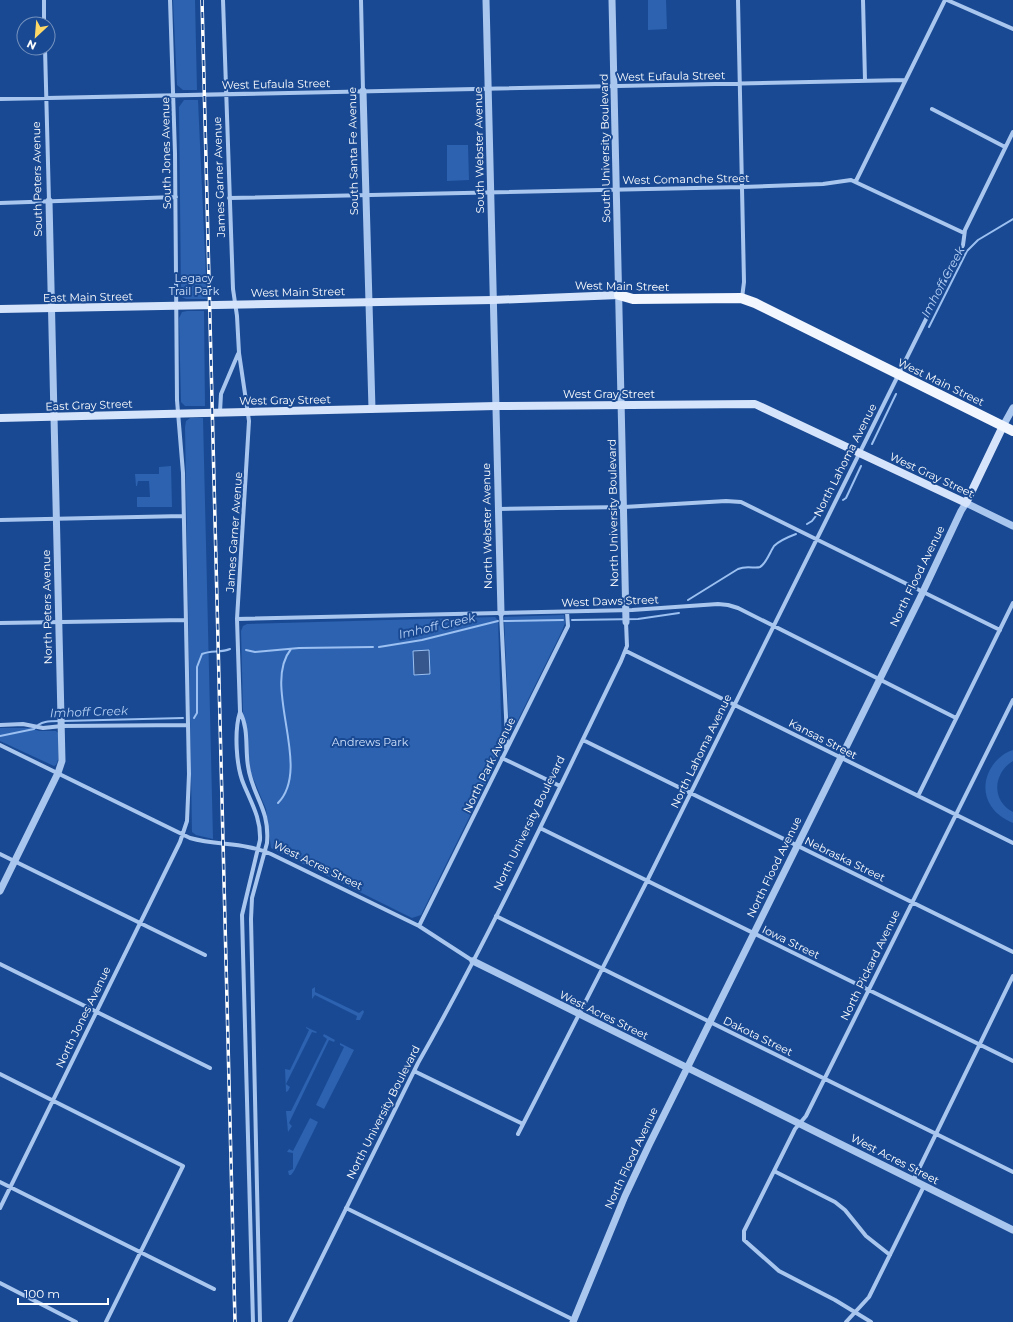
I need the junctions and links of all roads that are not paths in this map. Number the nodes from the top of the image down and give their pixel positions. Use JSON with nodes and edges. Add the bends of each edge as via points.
{"nodes":[{"id":1,"x":44,"y":0,"type":"edge"},
{"id":2,"x":170,"y":0,"type":"edge"},
{"id":3,"x":222,"y":0,"type":"edge"},
{"id":4,"x":361,"y":0,"type":"edge"},
{"id":5,"x":486,"y":0,"type":"edge"},
{"id":6,"x":612,"y":0,"type":"edge"},
{"id":7,"x":738,"y":0,"type":"edge"},
{"id":8,"x":863,"y":0,"type":"edge"},
{"id":9,"x":946,"y":0,"type":"edge"},
{"id":10,"x":44,"y":16,"type":"edge"},
{"id":11,"x":1013,"y":29,"type":"edge"},
{"id":12,"x":45,"y":56,"type":"edge"},
{"id":13,"x":865,"y":80,"type":"junction"},
{"id":14,"x":905,"y":80,"type":"junction"},
{"id":15,"x":739,"y":83,"type":"junction"},
{"id":16,"x":614,"y":86,"type":"junction"},
{"id":17,"x":488,"y":89,"type":"junction"},
{"id":18,"x":363,"y":91,"type":"junction"},
{"id":19,"x":226,"y":94,"type":"junction"},
{"id":20,"x":174,"y":95,"type":"junction"},
{"id":21,"x":0,"y":99,"type":"edge"},
{"id":22,"x":46,"y":99,"type":"junction"},
{"id":23,"x":932,"y":109,"type":"dead end"},
{"id":24,"x":1013,"y":132,"type":"edge"},
{"id":25,"x":1005,"y":147,"type":"junction"},
{"id":26,"x":856,"y":181,"type":"junction"},
{"id":27,"x":742,"y":187,"type":"junction"},
{"id":28,"x":616,"y":190,"type":"junction"},
{"id":29,"x":491,"y":192,"type":"junction"},
{"id":30,"x":365,"y":195,"type":"junction"},
{"id":31,"x":176,"y":197,"type":"junction"},
{"id":32,"x":229,"y":198,"type":"junction"},
{"id":33,"x":49,"y":201,"type":"junction"},
{"id":34,"x":0,"y":203,"type":"edge"},
{"id":35,"x":964,"y":233,"type":"junction"},
{"id":36,"x":619,"y":295,"type":"junction"},
{"id":37,"x":741,"y":298,"type":"junction"},
{"id":38,"x":492,"y":300,"type":"junction"},
{"id":39,"x":368,"y":302,"type":"junction"},
{"id":40,"x":235,"y":305,"type":"junction"},
{"id":41,"x":176,"y":306,"type":"junction"},
{"id":42,"x":0,"y":309,"type":"edge"},
{"id":43,"x":51,"y":309,"type":"junction"},
{"id":44,"x":239,"y":353,"type":"junction"},
{"id":45,"x":898,"y":374,"type":"junction"},
{"id":46,"x":622,"y":404,"type":"junction"},
{"id":47,"x":496,"y":406,"type":"junction"},
{"id":48,"x":1013,"y":408,"type":"edge"},
{"id":49,"x":372,"y":409,"type":"junction"},
{"id":50,"x":178,"y":412,"type":"junction"},
{"id":51,"x":220,"y":412,"type":"junction"},
{"id":52,"x":248,"y":412,"type":"junction"},
{"id":53,"x":53,"y":417,"type":"junction"},
{"id":54,"x":0,"y":418,"type":"edge"},
{"id":55,"x":1004,"y":426,"type":"junction"},
{"id":56,"x":1013,"y":430,"type":"edge"},
{"id":57,"x":860,"y":452,"type":"junction"},
{"id":58,"x":966,"y":503,"type":"junction"},
{"id":59,"x":624,"y":506,"type":"junction"},
{"id":60,"x":498,"y":509,"type":"junction"},
{"id":61,"x":184,"y":516,"type":"junction"},
{"id":62,"x":56,"y":519,"type":"junction"},
{"id":63,"x":0,"y":520,"type":"edge"},
{"id":64,"x":1013,"y":526,"type":"edge"},
{"id":65,"x":816,"y":538,"type":"junction"},
{"id":66,"x":923,"y":591,"type":"junction"},
{"id":67,"x":1013,"y":603,"type":"edge"},
{"id":68,"x":568,"y":612,"type":"junction"},
{"id":69,"x":501,"y":613,"type":"junction"},
{"id":70,"x":626,"y":616,"type":"junction"},
{"id":71,"x":238,"y":619,"type":"junction"},
{"id":72,"x":186,"y":620,"type":"junction"},
{"id":73,"x":59,"y":622,"type":"junction"},
{"id":74,"x":0,"y":624,"type":"edge"},
{"id":75,"x":773,"y":626,"type":"junction"},
{"id":76,"x":1000,"y":630,"type":"junction"},
{"id":77,"x":626,"y":651,"type":"junction"},
{"id":78,"x":879,"y":679,"type":"junction"},
{"id":79,"x":1013,"y":700,"type":"edge"},
{"id":80,"x":734,"y":704,"type":"junction"},
{"id":81,"x":240,"y":712,"type":"junction"},
{"id":82,"x":956,"y":718,"type":"junction"},
{"id":83,"x":61,"y":722,"type":"junction"},
{"id":84,"x":0,"y":724,"type":"edge"},
{"id":85,"x":188,"y":725,"type":"junction"},
{"id":86,"x":583,"y":740,"type":"junction"},
{"id":87,"x":0,"y":745,"type":"edge"},
{"id":88,"x":505,"y":752,"type":"junction"},
{"id":89,"x":502,"y":758,"type":"junction"},
{"id":90,"x":840,"y":758,"type":"junction"},
{"id":91,"x":58,"y":773,"type":"junction"},
{"id":92,"x":560,"y":786,"type":"junction"},
{"id":93,"x":690,"y":793,"type":"junction"},
{"id":94,"x":918,"y":796,"type":"junction"},
{"id":95,"x":955,"y":814,"type":"junction"},
{"id":96,"x":540,"y":828,"type":"junction"},
{"id":97,"x":183,"y":835,"type":"junction"},
{"id":98,"x":1013,"y":843,"type":"edge"},
{"id":99,"x":796,"y":845,"type":"junction"},
{"id":100,"x":258,"y":849,"type":"junction"},
{"id":101,"x":265,"y":852,"type":"junction"},
{"id":102,"x":0,"y":854,"type":"edge"},
{"id":103,"x":14,"y":862,"type":"junction"},
{"id":104,"x":647,"y":881,"type":"junction"},
{"id":105,"x":0,"y":891,"type":"edge"},
{"id":106,"x":911,"y":902,"type":"junction"},
{"id":107,"x":496,"y":916,"type":"junction"},
{"id":108,"x":140,"y":923,"type":"junction"},
{"id":109,"x":419,"y":926,"type":"junction"},
{"id":110,"x":753,"y":934,"type":"junction"},
{"id":111,"x":1013,"y":952,"type":"edge"},
{"id":112,"x":205,"y":956,"type":"dead end"},
{"id":113,"x":473,"y":961,"type":"junction"},
{"id":114,"x":0,"y":964,"type":"edge"},
{"id":115,"x":602,"y":969,"type":"junction"},
{"id":116,"x":1013,"y":976,"type":"edge"},
{"id":117,"x":868,"y":990,"type":"junction"},
{"id":118,"x":96,"y":1011,"type":"junction"},
{"id":119,"x":579,"y":1015,"type":"junction"},
{"id":120,"x":710,"y":1022,"type":"junction"},
{"id":121,"x":980,"y":1045,"type":"junction"},
{"id":122,"x":1013,"y":1061,"type":"edge"},
{"id":123,"x":210,"y":1068,"type":"dead end"},
{"id":124,"x":686,"y":1068,"type":"junction"},
{"id":125,"x":414,"y":1071,"type":"junction"},
{"id":126,"x":0,"y":1074,"type":"edge"},
{"id":127,"x":824,"y":1079,"type":"junction"},
{"id":128,"x":53,"y":1100,"type":"junction"},
{"id":129,"x":522,"y":1124,"type":"junction"},
{"id":130,"x":800,"y":1124,"type":"junction"},
{"id":131,"x":936,"y":1133,"type":"junction"},
{"id":132,"x":518,"y":1134,"type":"dead end"},
{"id":133,"x":774,"y":1171,"type":"junction"},
{"id":134,"x":1013,"y":1172,"type":"edge"},
{"id":135,"x":913,"y":1180,"type":"junction"},
{"id":136,"x":0,"y":1182,"type":"edge"},
{"id":137,"x":924,"y":1186,"type":"junction"},
{"id":138,"x":10,"y":1187,"type":"junction"},
{"id":139,"x":0,"y":1208,"type":"edge"},
{"id":140,"x":346,"y":1208,"type":"junction"},
{"id":141,"x":1013,"y":1230,"type":"edge"},
{"id":142,"x":141,"y":1252,"type":"junction"},
{"id":143,"x":890,"y":1255,"type":"junction"},
{"id":144,"x":0,"y":1283,"type":"edge"},
{"id":145,"x":214,"y":1289,"type":"dead end"},
{"id":146,"x":855,"y":1313,"type":"junction"},
{"id":147,"x":573,"y":1321,"type":"edge"},
{"id":148,"x":76,"y":1322,"type":"edge"},
{"id":149,"x":106,"y":1322,"type":"edge"},
{"id":150,"x":252,"y":1322,"type":"edge"},
{"id":151,"x":260,"y":1322,"type":"edge"},
{"id":152,"x":290,"y":1322,"type":"edge"},
{"id":153,"x":846,"y":1322,"type":"edge"},
{"id":154,"x":870,"y":1322,"type":"edge"}],
"edges":[{"from":1,"to":10,"type":"street"},
{"from":2,"to":20,"type":"street","name":"South Jones Avenue"},
{"from":3,"to":19,"type":"street","name":"James Garner Avenue"},
{"from":4,"to":18,"type":"street","name":"South Santa Fe Avenue"},
{"from":5,"to":17,"type":"street","name":"South Webster Avenue"},
{"from":6,"to":16,"type":"street","name":"South University Boulevard"},
{"from":7,"to":15,"type":"street"},
{"from":8,"to":13,"type":"street"},
{"from":9,"to":11,"type":"street"},
{"from":9,"to":14,"type":"street"},
{"from":12,"to":22,"type":"street","name":"South Peters Avenue"},
{"from":13,"to":14,"type":"street","name":"West Eufaula Street"},
{"from":13,"to":15,"type":"street","name":"West Eufaula Street"},
{"from":14,"to":26,"type":"street"},
{"from":15,"to":16,"type":"street","name":"West Eufaula Street"},
{"from":15,"to":27,"type":"street"},
{"from":16,"to":17,"type":"street","name":"West Eufaula Street"},
{"from":16,"to":28,"type":"street","name":"South University Boulevard"},
{"from":17,"to":18,"type":"street","name":"West Eufaula Street"},
{"from":17,"to":29,"type":"street","name":"South Webster Avenue"},
{"from":18,"to":19,"type":"street","name":"West Eufaula Street"},
{"from":18,"to":30,"type":"street","name":"South Santa Fe Avenue"},
{"from":19,"to":20,"type":"street","name":"West Eufaula Street"},
{"from":19,"to":32,"type":"street","name":"James Garner Avenue"},
{"from":20,"to":22,"type":"street","name":"West Eufaula Street"},
{"from":20,"to":31,"type":"street","name":"South Jones Avenue"},
{"from":21,"to":22,"type":"street","name":"West Eufaula Street"},
{"from":22,"to":33,"type":"street","name":"South Peters Avenue"},
{"from":23,"to":25,"type":"street"},
{"from":24,"to":25,"type":"street","name":"North Lahoma Avenue"},
{"from":25,"to":35,"type":"street","name":"North Lahoma Avenue"},
{"from":26,"to":27,"type":"street","name":"West Comanche Street"},
{"from":26,"to":35,"type":"street","name":"West Comanche Street"},
{"from":27,"to":28,"type":"street","name":"West Comanche Street"},
{"from":27,"to":37,"type":"street","via":[[744,282]]},
{"from":28,"to":29,"type":"street","name":"West Comanche Street"},
{"from":28,"to":36,"type":"street","name":"South University Boulevard"},
{"from":29,"to":30,"type":"street","name":"West Comanche Street"},
{"from":29,"to":38,"type":"street","name":"South Webster Avenue"},
{"from":30,"to":32,"type":"street","name":"West Comanche Street"},
{"from":30,"to":39,"type":"street","name":"South Santa Fe Avenue"},
{"from":31,"to":33,"type":"street"},
{"from":31,"to":41,"type":"street","name":"South Jones Avenue"},
{"from":32,"to":40,"type":"street","name":"James Garner Avenue"},
{"from":33,"to":34,"type":"street"},
{"from":33,"to":43,"type":"street","name":"South Peters Avenue"},
{"from":35,"to":45,"type":"street","name":"North Lahoma Avenue","via":[[963,245]]},
{"from":36,"to":37,"type":"main road","name":"West Main Street","via":[[634,299]]},
{"from":36,"to":38,"type":"main road","name":"West Main Street"},
{"from":36,"to":46,"type":"street","name":"North University Boulevard"},
{"from":37,"to":45,"type":"main road","name":"West Main Street"},
{"from":38,"to":39,"type":"main road","name":"West Main Street"},
{"from":38,"to":47,"type":"street","name":"North Webster Avenue"},
{"from":39,"to":40,"type":"main road","name":"West Main Street"},
{"from":39,"to":49,"type":"street","name":"South Santa Fe Avenue"},
{"from":40,"to":41,"type":"main road","name":"West Main Street"},
{"from":40,"to":44,"type":"street","name":"James Garner Avenue"},
{"from":41,"to":43,"type":"main road","name":"East Main Street"},
{"from":41,"to":50,"type":"street","name":"South Jones Avenue"},
{"from":42,"to":43,"type":"main road","name":"East Main Street"},
{"from":43,"to":53,"type":"street","name":"North Peters Avenue"},
{"from":44,"to":51,"type":"street","name":"James Garner Avenue","via":[[221,394]]},
{"from":44,"to":52,"type":"street","name":"James Garner Avenue"},
{"from":45,"to":55,"type":"main road","name":"West Main Street"},
{"from":45,"to":57,"type":"street","name":"North Lahoma Avenue"},
{"from":46,"to":47,"type":"main road","name":"West Gray Street"},
{"from":46,"to":57,"type":"main road","name":"West Gray Street","via":[[755,404]]},
{"from":46,"to":59,"type":"street","name":"North University Boulevard"},
{"from":47,"to":49,"type":"main road","name":"West Gray Street"},
{"from":47,"to":60,"type":"street","name":"North Webster Avenue"},
{"from":48,"to":55,"type":"street"},
{"from":49,"to":52,"type":"main road","name":"West Gray Street"},
{"from":50,"to":51,"type":"main road","name":"West Gray Street"},
{"from":50,"to":53,"type":"main road","name":"East Gray Street"},
{"from":50,"to":61,"type":"street","name":"South Jones Avenue"},
{"from":51,"to":52,"type":"main road","name":"West Gray Street"},
{"from":52,"to":71,"type":"street","name":"James Garner Avenue","via":[[249,457],[241,535]]},
{"from":53,"to":54,"type":"main road","name":"East Gray Street"},
{"from":53,"to":62,"type":"street","name":"North Peters Avenue"},
{"from":55,"to":56,"type":"main road","name":"West Main Street"},
{"from":55,"to":58,"type":"main road","name":"North Flood Avenue"},
{"from":57,"to":58,"type":"main road","name":"West Gray Street"},
{"from":57,"to":65,"type":"street","name":"North Lahoma Avenue"},
{"from":58,"to":64,"type":"street","name":"West Gray Street"},
{"from":58,"to":66,"type":"street","name":"North Flood Avenue"},
{"from":59,"to":60,"type":"street"},
{"from":59,"to":65,"type":"street","via":[[741,502]]},
{"from":59,"to":70,"type":"street","name":"North University Boulevard"},
{"from":60,"to":69,"type":"street","name":"North Webster Avenue"},
{"from":61,"to":62,"type":"street"},
{"from":61,"to":72,"type":"street","name":"South Jones Avenue"},
{"from":62,"to":63,"type":"street"},
{"from":62,"to":73,"type":"street","name":"North Peters Avenue"},
{"from":65,"to":66,"type":"street"},
{"from":65,"to":75,"type":"street","name":"North Lahoma Avenue"},
{"from":66,"to":76,"type":"street"},
{"from":66,"to":78,"type":"street","name":"North Flood Avenue"},
{"from":67,"to":76,"type":"street"},
{"from":68,"to":69,"type":"street","name":"West Daws Street"},
{"from":68,"to":70,"type":"street","name":"West Daws Street"},
{"from":68,"to":88,"type":"street","name":"North Park Avenue","via":[[568,626]]},
{"from":69,"to":71,"type":"street","name":"West Daws Street"},
{"from":69,"to":88,"type":"street","name":"North Webster Avenue","via":[[507,737]]},
{"from":70,"to":75,"type":"street","name":"West Daws Street","via":[[723,604],[738,608]]},
{"from":70,"to":77,"type":"street","name":"North University Boulevard"},
{"from":71,"to":81,"type":"street","name":"James Garner Avenue"},
{"from":72,"to":73,"type":"street"},
{"from":72,"to":85,"type":"street","name":"North Jones Avenue"},
{"from":73,"to":74,"type":"street"},
{"from":73,"to":83,"type":"street","name":"North Peters Avenue"},
{"from":75,"to":78,"type":"street","name":"West Daws Street"},
{"from":75,"to":80,"type":"street","name":"North Lahoma Avenue"},
{"from":76,"to":82,"type":"street"},
{"from":77,"to":80,"type":"street","name":"Kansas Street"},
{"from":77,"to":86,"type":"street","name":"North University Boulevard"},
{"from":78,"to":82,"type":"street","name":"West Daws Street"},
{"from":78,"to":90,"type":"street","name":"North Flood Avenue"},
{"from":79,"to":95,"type":"street","name":"North Pickard Avenue"},
{"from":80,"to":90,"type":"street","name":"Kansas Street"},
{"from":80,"to":93,"type":"street","name":"North Lahoma Avenue"},
{"from":81,"to":100,"type":"street","name":"James Garner Avenue","via":[[237,726],[239,769],[259,820]]},
{"from":81,"to":101,"type":"street","name":"James Garner Avenue","via":[[245,725],[250,776],[267,823]]},
{"from":82,"to":94,"type":"street"},
{"from":83,"to":84,"type":"street","via":[[43,728]]},
{"from":83,"to":85,"type":"street"},
{"from":83,"to":91,"type":"street","name":"North Peters Avenue","via":[[62,762]]},
{"from":85,"to":97,"type":"street","name":"North Jones Avenue","via":[[188,811]]},
{"from":86,"to":92,"type":"street","name":"North University Boulevard"},
{"from":86,"to":93,"type":"street","name":"Nebraska Street"},
{"from":87,"to":91,"type":"street","name":"West Acres Street"},
{"from":88,"to":89,"type":"street","name":"North Park Avenue"},
{"from":89,"to":92,"type":"street"},
{"from":89,"to":109,"type":"street","name":"North Park Avenue"},
{"from":90,"to":94,"type":"street","name":"Kansas Street"},
{"from":90,"to":99,"type":"street","name":"North Flood Avenue"},
{"from":91,"to":97,"type":"street","name":"West Acres Street"},
{"from":91,"to":103,"type":"street","name":"North Peters Avenue"},
{"from":92,"to":96,"type":"street","name":"North University Boulevard"},
{"from":93,"to":99,"type":"street","name":"Nebraska Street"},
{"from":93,"to":104,"type":"street","name":"North Lahoma Avenue"},
{"from":94,"to":95,"type":"street","name":"Kansas Street"},
{"from":95,"to":98,"type":"street","name":"Kansas Street"},
{"from":95,"to":106,"type":"street","name":"North Pickard Avenue"},
{"from":96,"to":104,"type":"street","name":"Iowa Street"},
{"from":96,"to":107,"type":"street","name":"North University Boulevard"},
{"from":97,"to":100,"type":"street","name":"West Acres Street","via":[[207,842],[239,844]]},
{"from":97,"to":108,"type":"street","name":"North Jones Avenue"},
{"from":99,"to":106,"type":"street","name":"Nebraska Street"},
{"from":99,"to":110,"type":"street","name":"North Flood Avenue"},
{"from":100,"to":101,"type":"street","name":"West Acres Street"},
{"from":100,"to":150,"type":"street","name":"James Garner Avenue","via":[[242,915]]},
{"from":101,"to":109,"type":"street","name":"West Acres Street"},
{"from":101,"to":151,"type":"street","name":"James Garner Avenue","via":[[252,898],[251,919]]},
{"from":102,"to":103,"type":"street"},
{"from":103,"to":105,"type":"street","name":"North Peters Avenue"},
{"from":103,"to":108,"type":"street"},
{"from":104,"to":110,"type":"street","name":"Iowa Street"},
{"from":104,"to":115,"type":"street","name":"North Lahoma Avenue"},
{"from":106,"to":111,"type":"street","name":"Nebraska Street"},
{"from":106,"to":117,"type":"street","name":"North Pickard Avenue"},
{"from":107,"to":113,"type":"street","name":"North University Boulevard"},
{"from":107,"to":115,"type":"street","name":"Dakota Street"},
{"from":108,"to":112,"type":"street"},
{"from":108,"to":118,"type":"street","name":"North Jones Avenue"},
{"from":109,"to":113,"type":"street","name":"West Acres Street"},
{"from":110,"to":117,"type":"street","name":"Iowa Street"},
{"from":110,"to":120,"type":"street","name":"North Flood Avenue"},
{"from":113,"to":119,"type":"street","name":"West Acres Street"},
{"from":113,"to":125,"type":"street","name":"North University Boulevard","via":[[439,1029]]},
{"from":114,"to":118,"type":"street"},
{"from":115,"to":119,"type":"street","name":"North Lahoma Avenue"},
{"from":115,"to":120,"type":"street","name":"Dakota Street"},
{"from":116,"to":121,"type":"street"},
{"from":117,"to":121,"type":"street","name":"Iowa Street"},
{"from":117,"to":127,"type":"street","name":"North Pickard Avenue"},
{"from":118,"to":123,"type":"street"},
{"from":118,"to":128,"type":"street","name":"North Jones Avenue"},
{"from":119,"to":124,"type":"street","name":"West Acres Street"},
{"from":119,"to":129,"type":"street","name":"North Lahoma Avenue"},
{"from":120,"to":124,"type":"street","name":"North Flood Avenue"},
{"from":120,"to":127,"type":"street","name":"Dakota Street"},
{"from":121,"to":122,"type":"street","name":"Iowa Street"},
{"from":121,"to":131,"type":"street"},
{"from":124,"to":130,"type":"street","name":"West Acres Street"},
{"from":124,"to":147,"type":"street","name":"North Flood Avenue","via":[[632,1180]]},
{"from":125,"to":129,"type":"street"},
{"from":125,"to":140,"type":"street","name":"North University Boulevard"},
{"from":126,"to":128,"type":"street"},
{"from":127,"to":130,"type":"street","name":"North Pickard Avenue"},
{"from":127,"to":131,"type":"street","name":"Dakota Street"},
{"from":128,"to":138,"type":"street","name":"North Jones Avenue"},
{"from":128,"to":142,"type":"street","via":[[183,1166]]},
{"from":129,"to":132,"type":"street","name":"North Lahoma Avenue"},
{"from":130,"to":133,"type":"street","name":"North Pickard Avenue"},
{"from":130,"to":135,"type":"street","name":"West Acres Street"},
{"from":131,"to":134,"type":"street","name":"Dakota Street"},
{"from":131,"to":135,"type":"street"},
{"from":133,"to":143,"type":"street","via":[[835,1202],[866,1236]]},
{"from":133,"to":146,"type":"street","name":"North Pickard Avenue","via":[[743,1237],[780,1271]]},
{"from":135,"to":137,"type":"street","name":"West Acres Street"},
{"from":136,"to":138,"type":"street"},
{"from":137,"to":141,"type":"street","name":"West Acres Street"},
{"from":137,"to":143,"type":"street"},
{"from":138,"to":139,"type":"street","name":"North Jones Avenue"},
{"from":138,"to":142,"type":"street"},
{"from":140,"to":147,"type":"street"},
{"from":140,"to":152,"type":"street","name":"North University Boulevard"},
{"from":142,"to":145,"type":"street"},
{"from":142,"to":149,"type":"street"},
{"from":143,"to":146,"type":"street","via":[[869,1297]]},
{"from":144,"to":148,"type":"street"},
{"from":146,"to":153,"type":"street"},
{"from":146,"to":154,"type":"street"}]}
